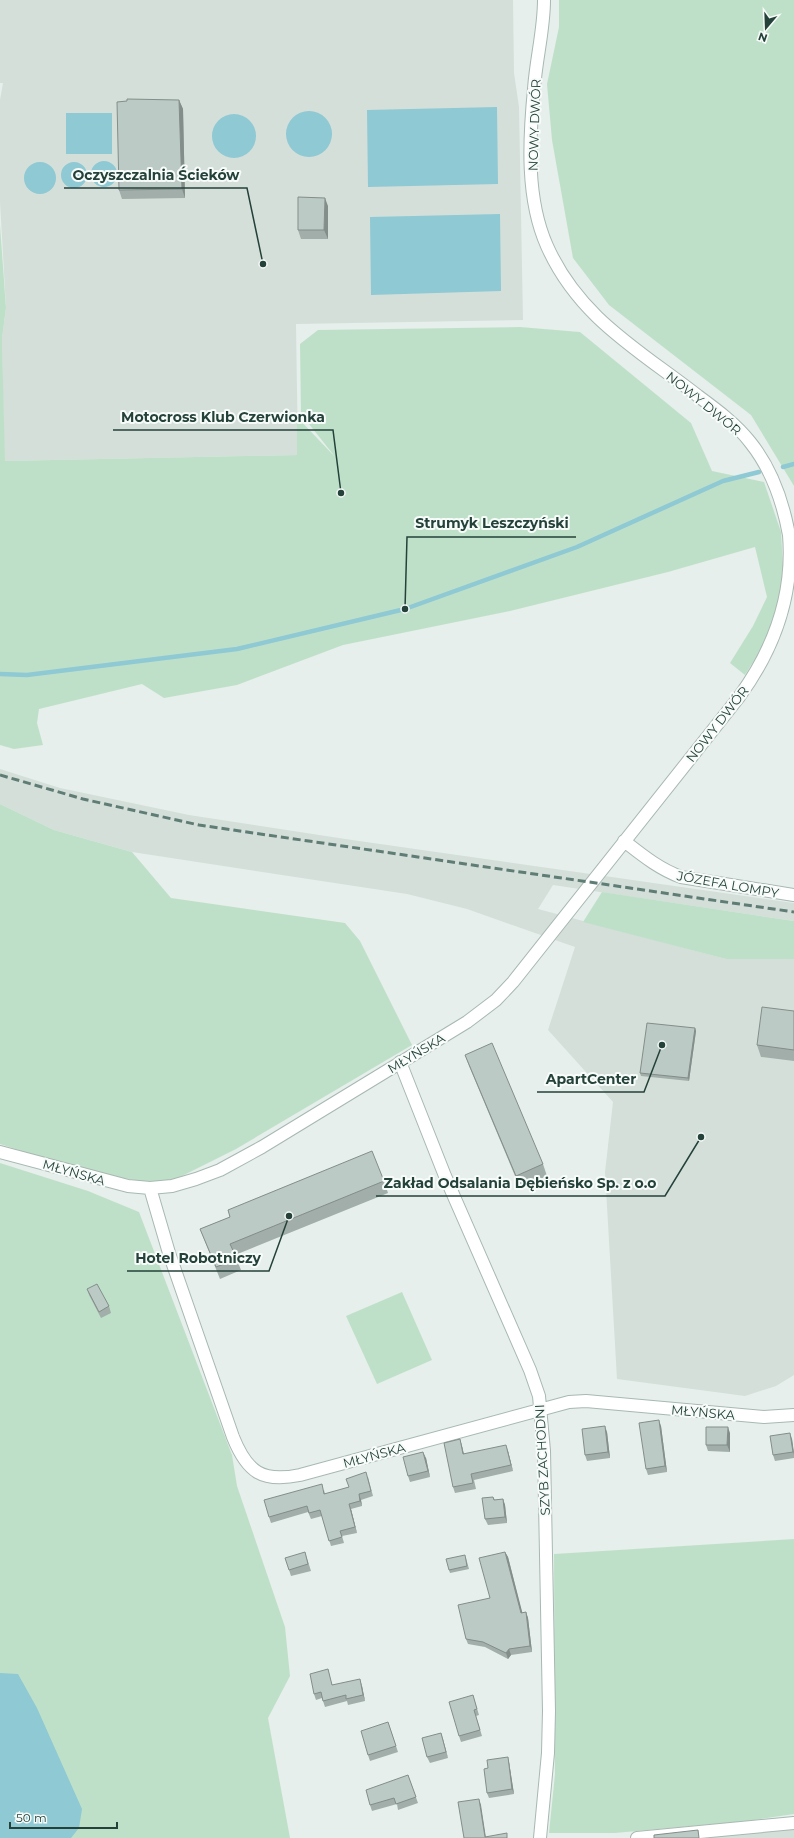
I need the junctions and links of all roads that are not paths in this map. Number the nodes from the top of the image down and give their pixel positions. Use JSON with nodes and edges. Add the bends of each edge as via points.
{"nodes":[{"id":1,"x":544,"y":0,"type":"edge"},
{"id":2,"x":624,"y":841,"type":"junction"},
{"id":3,"x":794,"y":895,"type":"edge"},
{"id":4,"x":400,"y":1062,"type":"junction"},
{"id":5,"x":0,"y":1152,"type":"edge"},
{"id":6,"x":150,"y":1188,"type":"junction"},
{"id":7,"x":541,"y":1409,"type":"junction"},
{"id":8,"x":794,"y":1415,"type":"edge"},
{"id":9,"x":794,"y":1823,"type":"edge"},
{"id":10,"x":541,"y":1838,"type":"edge"},
{"id":11,"x":637,"y":1838,"type":"edge"}],
"edges":[{"from":1,"to":2,"type":"street","name":"NOWY DWÓR","via":[[534,90],[531,154],[534,199],[539,225],[547,246],[572,290],[597,318],[719,412],[751,443],[762,460],[783,507],[791,548],[792,568],[786,605],[776,637],[766,657],[739,697]]},
{"from":2,"to":3,"type":"street","name":"JÓZEFA LOMPY","via":[[646,859],[681,877]]},
{"from":2,"to":4,"type":"street","name":"MŁYŃSKA","via":[[518,976],[496,1000],[467,1022]]},
{"from":4,"to":6,"type":"street","name":"MŁYŃSKA","via":[[220,1170],[182,1184]]},
{"from":4,"to":7,"type":"street","name":"SZYB ZACHODNI","via":[[445,1176],[530,1370]]},
{"from":5,"to":6,"type":"street","name":"MŁYŃSKA","via":[[111,1182]]},
{"from":6,"to":7,"type":"street","name":"MŁYŃSKA","via":[[169,1253],[233,1437],[246,1463],[259,1474],[281,1478],[300,1475]]},
{"from":7,"to":8,"type":"street","name":"MŁYŃSKA","via":[[586,1401],[755,1416]]},
{"from":7,"to":10,"type":"street","name":"SZYB ZACHODNI","via":[[549,1711]]},
{"from":9,"to":11,"type":"street"}]}
